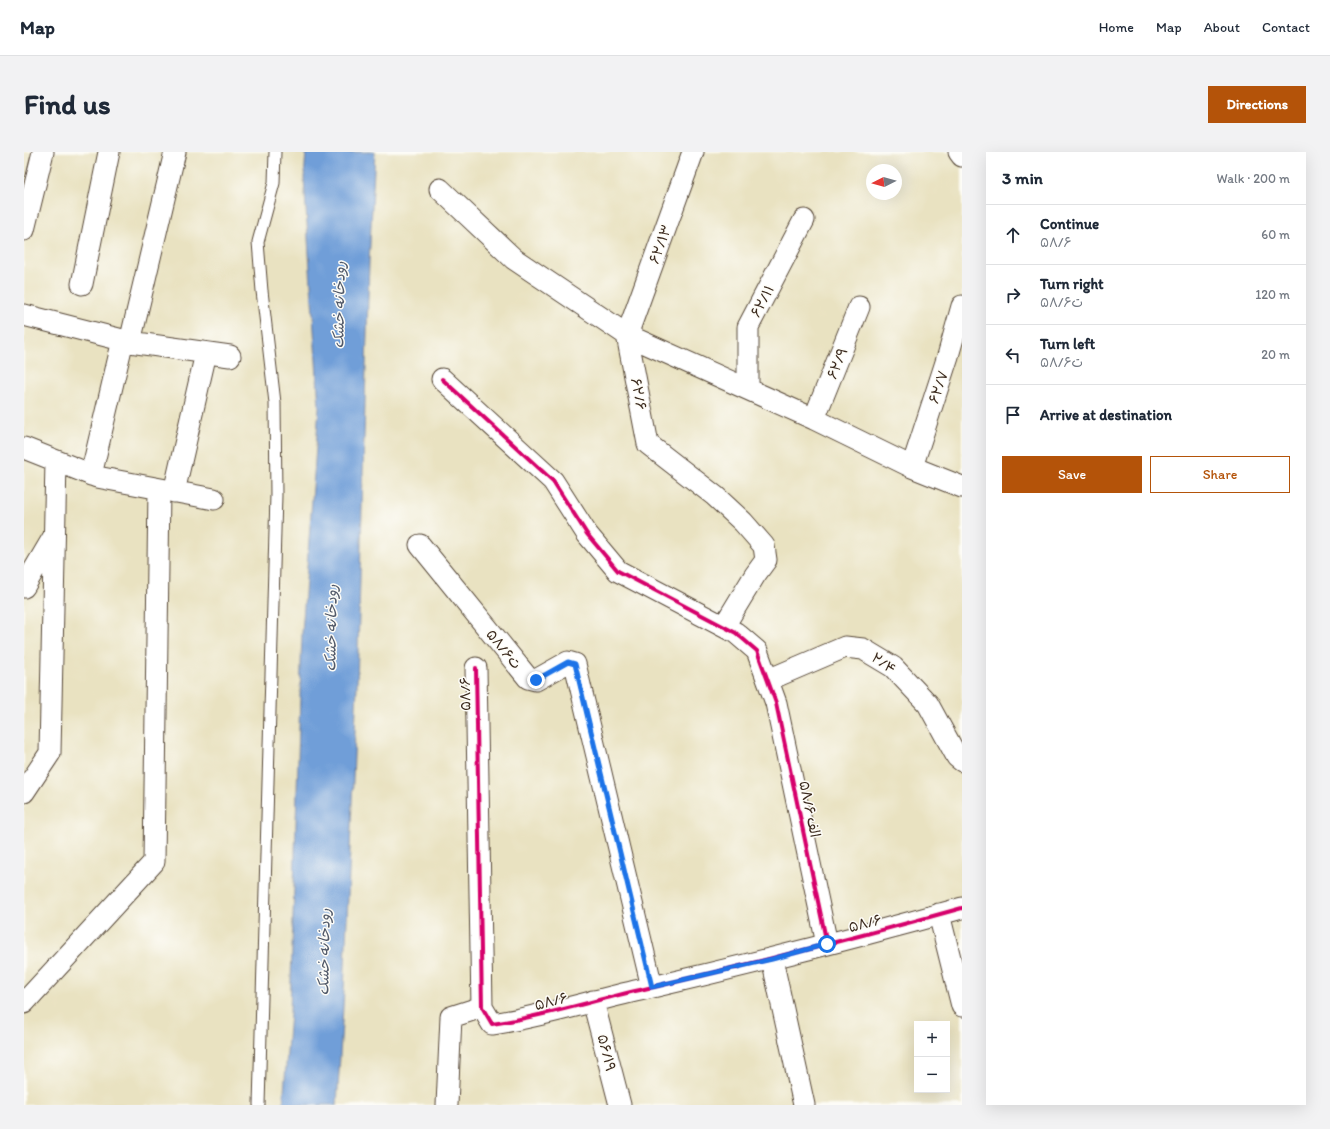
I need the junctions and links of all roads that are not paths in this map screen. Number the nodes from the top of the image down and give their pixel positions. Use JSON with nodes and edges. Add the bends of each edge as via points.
{"nodes":[{"id":1,"x":42,"y":152,"type":"edge"},
{"id":2,"x":109,"y":152,"type":"edge"},
{"id":3,"x":175,"y":152,"type":"edge"},
{"id":4,"x":275,"y":152,"type":"edge"},
{"id":5,"x":693,"y":152,"type":"edge"},
{"id":6,"x":959,"y":152,"type":"edge"},
{"id":7,"x":962,"y":156,"type":"edge"},
{"id":8,"x":440,"y":190,"type":"dead end"},
{"id":9,"x":804,"y":220,"type":"dead end"},
{"id":10,"x":24,"y":230,"type":"edge"},
{"id":11,"x":82,"y":284,"type":"dead end"},
{"id":12,"x":962,"y":306,"type":"edge"},
{"id":13,"x":859,"y":307,"type":"dead end"},
{"id":14,"x":24,"y":315,"type":"edge"},
{"id":15,"x":627,"y":336,"type":"junction"},
{"id":16,"x":127,"y":341,"type":"junction"},
{"id":17,"x":206,"y":353,"type":"junction"},
{"id":18,"x":230,"y":356,"type":"dead end"},
{"id":19,"x":442,"y":378,"type":"dead end"},
{"id":20,"x":748,"y":388,"type":"junction"},
{"id":21,"x":814,"y":419,"type":"junction"},
{"id":22,"x":24,"y":448,"type":"edge"},
{"id":23,"x":56,"y":461,"type":"junction"},
{"id":24,"x":912,"y":467,"type":"junction"},
{"id":25,"x":91,"y":475,"type":"junction"},
{"id":26,"x":962,"y":487,"type":"edge"},
{"id":27,"x":167,"y":490,"type":"junction"},
{"id":28,"x":214,"y":499,"type":"dead end"},
{"id":29,"x":55,"y":535,"type":"junction"},
{"id":30,"x":420,"y":546,"type":"dead end"},
{"id":31,"x":24,"y":587,"type":"edge"},
{"id":32,"x":724,"y":626,"type":"junction"},
{"id":33,"x":476,"y":668,"type":"dead end"},
{"id":34,"x":768,"y":680,"type":"junction"},
{"id":35,"x":962,"y":761,"type":"edge"},
{"id":36,"x":24,"y":792,"type":"edge"},
{"id":37,"x":962,"y":908,"type":"edge"},
{"id":38,"x":939,"y":914,"type":"junction"},
{"id":39,"x":827,"y":944,"type":"junction"},
{"id":40,"x":772,"y":959,"type":"junction"},
{"id":41,"x":652,"y":987,"type":"junction"},
{"id":42,"x":593,"y":1001,"type":"junction"},
{"id":43,"x":24,"y":1003,"type":"edge"},
{"id":44,"x":962,"y":1006,"type":"edge"},
{"id":45,"x":482,"y":1007,"type":"junction"},
{"id":46,"x":259,"y":1105,"type":"edge"},
{"id":47,"x":447,"y":1105,"type":"edge"},
{"id":48,"x":620,"y":1105,"type":"edge"},
{"id":49,"x":804,"y":1105,"type":"edge"}],
"edges":[{"from":1,"to":10,"type":"street"},
{"from":2,"to":11,"type":"street"},
{"from":3,"to":16,"type":"street"},
{"from":4,"to":46,"type":"lane","via":[[274,183],[258,242],[274,403],[276,495]]},
{"from":5,"to":15,"type":"street","name":"۶۲/۱۳"},
{"from":6,"to":7,"type":"street"},
{"from":8,"to":15,"type":"street","via":[[514,259]]},
{"from":9,"to":20,"type":"street","name":"۶۲/۱۱","via":[[748,327]]},
{"from":12,"to":24,"type":"street","name":"۶۲/۷"},
{"from":13,"to":21,"type":"street","name":"۶۲/۹"},
{"from":14,"to":16,"type":"street"},
{"from":15,"to":20,"type":"street"},
{"from":15,"to":32,"type":"street","name":"۶۲/۶","via":[[648,444],[738,516],[764,546],[766,560]]},
{"from":16,"to":17,"type":"street"},
{"from":16,"to":25,"type":"street"},
{"from":17,"to":18,"type":"street"},
{"from":17,"to":27,"type":"street"},
{"from":19,"to":32,"type":"street","name":"۵۸/۶ الف","via":[[553,481],[587,534],[618,571]]},
{"from":20,"to":21,"type":"street"},
{"from":21,"to":24,"type":"street"},
{"from":22,"to":23,"type":"street"},
{"from":23,"to":25,"type":"street"},
{"from":23,"to":29,"type":"street"},
{"from":24,"to":26,"type":"street"},
{"from":25,"to":27,"type":"street"},
{"from":27,"to":28,"type":"street"},
{"from":27,"to":43,"type":"street","via":[[154,862]]},
{"from":29,"to":31,"type":"street"},
{"from":29,"to":36,"type":"street","via":[[50,753]]},
{"from":30,"to":41,"type":"street","name":"۵۸/۶ت","via":[[528,678],[536,680],[568,662],[575,664]]},
{"from":32,"to":34,"type":"street","name":"۵۸/۶ الف","via":[[757,651]]},
{"from":33,"to":45,"type":"street","name":"۵۸/۶"},
{"from":34,"to":35,"type":"street","name":"۲/۴","via":[[845,647],[863,649],[893,667],[928,704],[957,757]]},
{"from":34,"to":39,"type":"street","name":"۵۸/۶ الف","via":[[776,703]]},
{"from":37,"to":38,"type":"street","name":"۵۸/۶"},
{"from":38,"to":39,"type":"street","name":"۵۸/۶"},
{"from":38,"to":44,"type":"street"},
{"from":39,"to":40,"type":"street","name":"۵۸/۶"},
{"from":40,"to":41,"type":"street","name":"۵۸/۶"},
{"from":40,"to":49,"type":"street"},
{"from":41,"to":42,"type":"street","name":"۵۸/۶"},
{"from":42,"to":45,"type":"street","name":"۵۸/۶","via":[[523,1020],[492,1024]]},
{"from":42,"to":48,"type":"street","name":"۵۶/۱۹"},
{"from":45,"to":47,"type":"street","via":[[451,1017]]}]}
